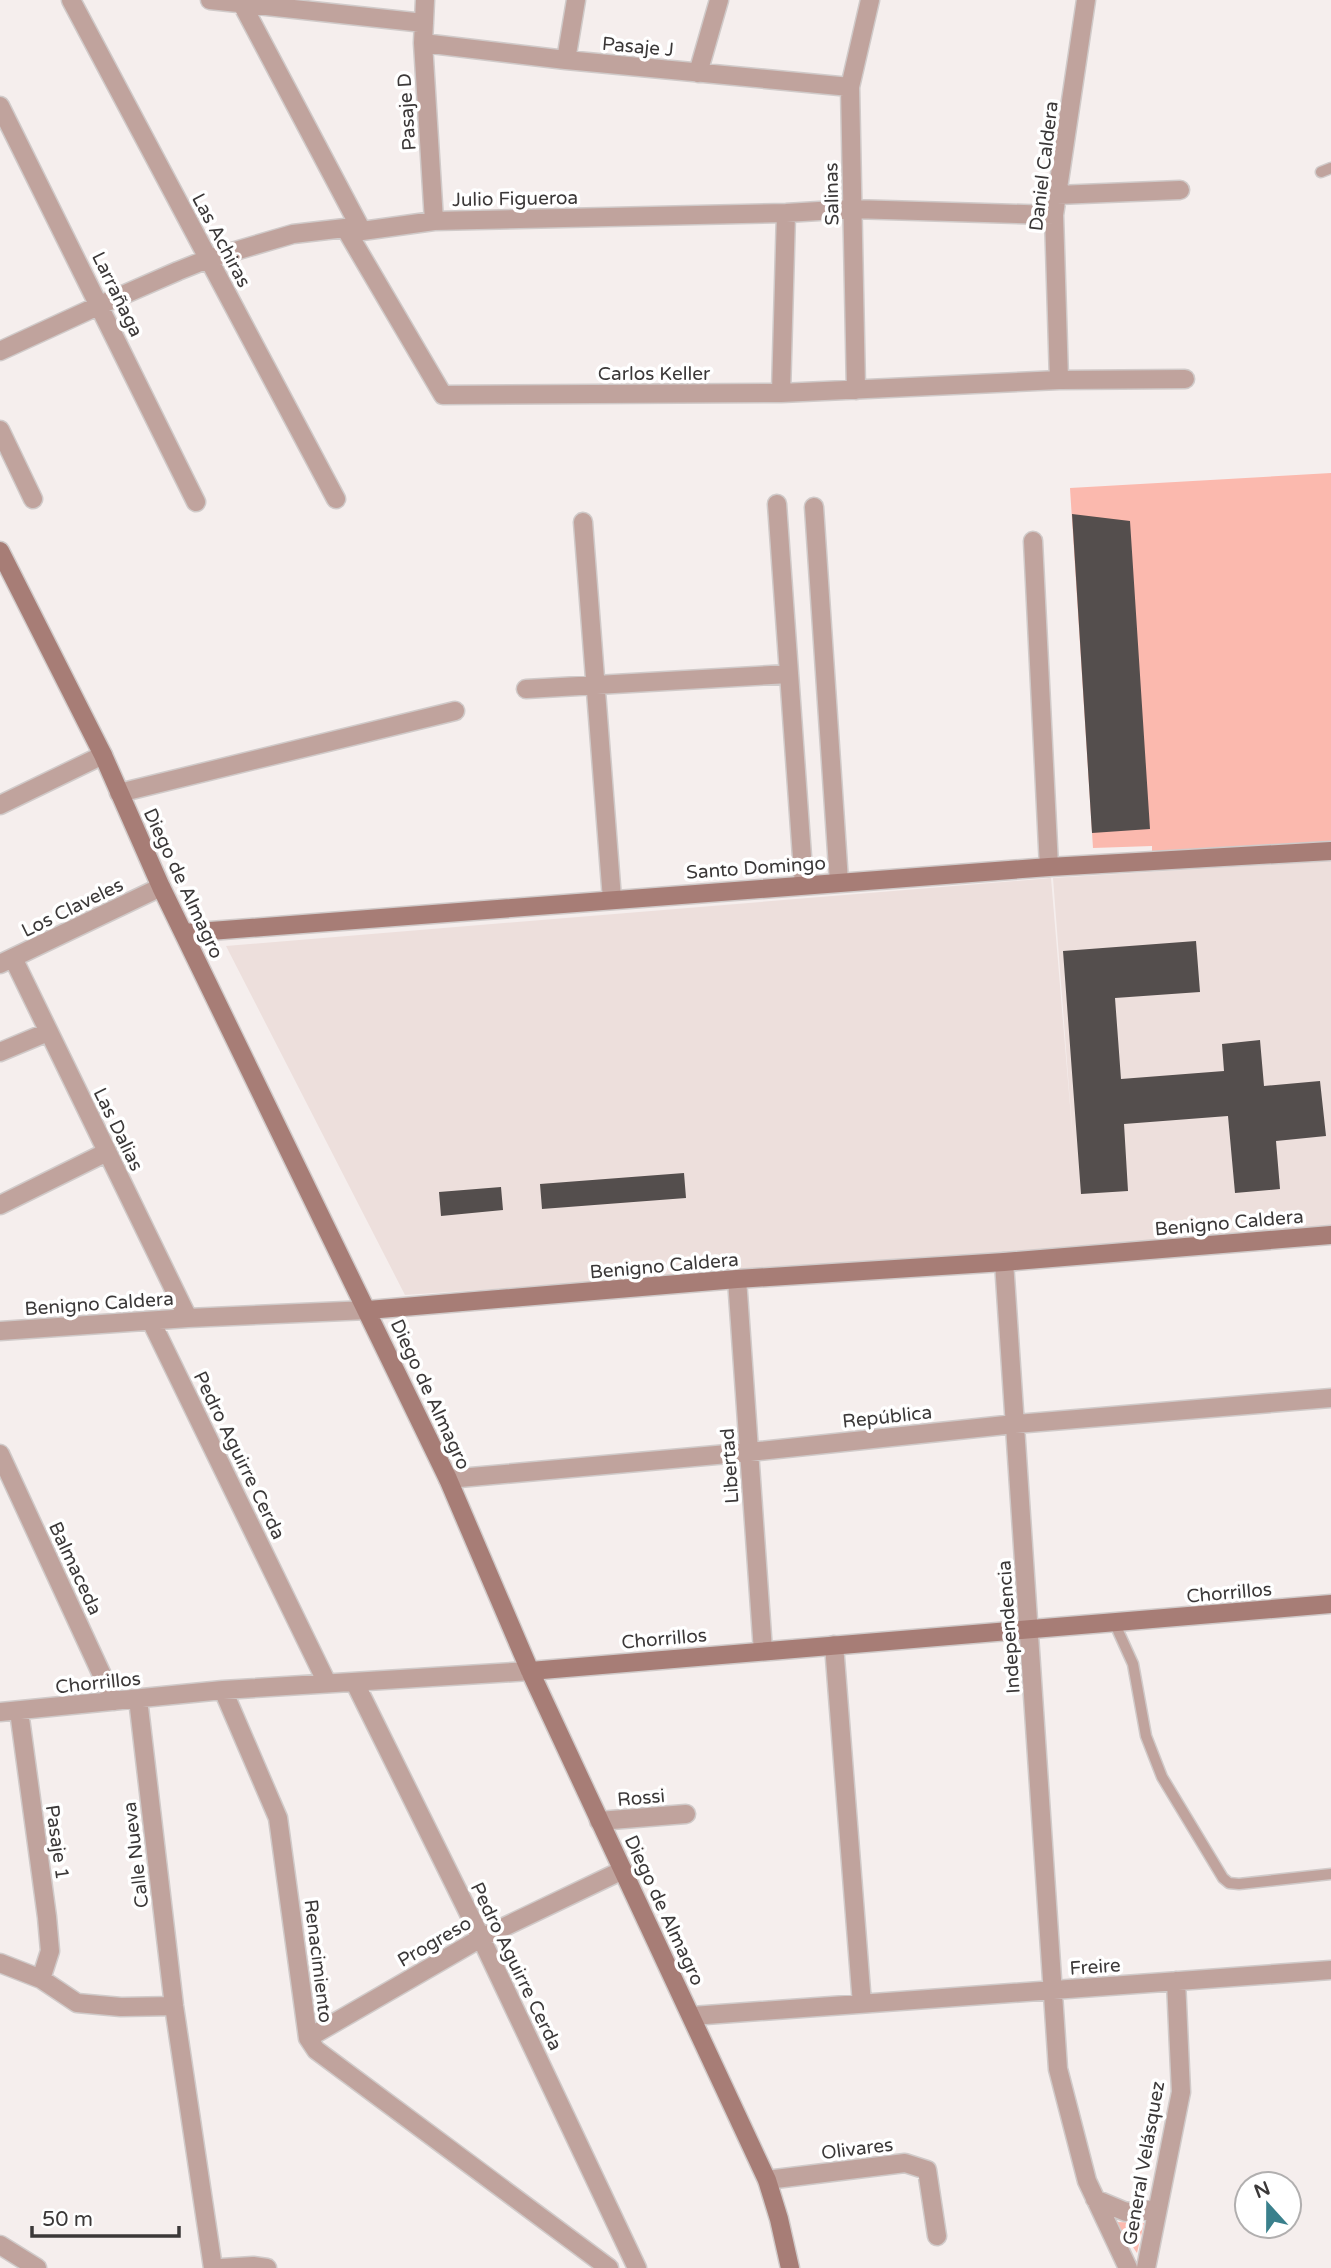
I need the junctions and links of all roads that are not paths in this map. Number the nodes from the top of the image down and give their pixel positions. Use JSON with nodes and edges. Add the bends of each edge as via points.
{"nodes":[{"id":1,"x":71,"y":0,"type":"edge"},
{"id":2,"x":210,"y":0,"type":"edge"},
{"id":3,"x":425,"y":0,"type":"edge"},
{"id":4,"x":576,"y":0,"type":"edge"},
{"id":5,"x":719,"y":0,"type":"edge"},
{"id":6,"x":870,"y":0,"type":"edge"},
{"id":7,"x":1086,"y":0,"type":"edge"},
{"id":8,"x":242,"y":4,"type":"junction"},
{"id":9,"x":284,"y":4,"type":"edge"},
{"id":10,"x":424,"y":23,"type":"junction"},
{"id":11,"x":423,"y":43,"type":"junction"},
{"id":12,"x":566,"y":60,"type":"junction"},
{"id":13,"x":698,"y":73,"type":"junction"},
{"id":14,"x":850,"y":87,"type":"junction"},
{"id":15,"x":0,"y":106,"type":"edge"},
{"id":16,"x":1180,"y":190,"type":"dead end"},
{"id":17,"x":1057,"y":195,"type":"junction"},
{"id":18,"x":852,"y":209,"type":"junction"},
{"id":19,"x":786,"y":213,"type":"junction"},
{"id":20,"x":1054,"y":215,"type":"junction"},
{"id":21,"x":434,"y":221,"type":"junction"},
{"id":22,"x":354,"y":230,"type":"junction"},
{"id":23,"x":208,"y":259,"type":"junction"},
{"id":24,"x":100,"y":304,"type":"junction"},
{"id":25,"x":0,"y":351,"type":"edge"},
{"id":26,"x":1185,"y":379,"type":"dead end"},
{"id":27,"x":1059,"y":380,"type":"junction"},
{"id":28,"x":856,"y":390,"type":"junction"},
{"id":29,"x":781,"y":393,"type":"junction"},
{"id":30,"x":0,"y":430,"type":"edge"},
{"id":31,"x":33,"y":499,"type":"dead end"},
{"id":32,"x":335,"y":499,"type":"dead end"},
{"id":33,"x":196,"y":502,"type":"dead end"},
{"id":34,"x":777,"y":504,"type":"dead end"},
{"id":35,"x":814,"y":507,"type":"dead end"},
{"id":36,"x":583,"y":522,"type":"dead end"},
{"id":37,"x":1033,"y":541,"type":"dead end"},
{"id":38,"x":0,"y":551,"type":"edge"},
{"id":39,"x":789,"y":674,"type":"junction"},
{"id":40,"x":597,"y":684,"type":"junction"},
{"id":41,"x":526,"y":689,"type":"dead end"},
{"id":42,"x":455,"y":711,"type":"dead end"},
{"id":43,"x":103,"y":755,"type":"junction"},
{"id":44,"x":119,"y":793,"type":"junction"},
{"id":45,"x":0,"y":805,"type":"edge"},
{"id":46,"x":1331,"y":851,"type":"edge"},
{"id":47,"x":1049,"y":867,"type":"junction"},
{"id":48,"x":839,"y":882,"type":"junction"},
{"id":49,"x":804,"y":885,"type":"junction"},
{"id":50,"x":161,"y":887,"type":"junction"},
{"id":51,"x":612,"y":899,"type":"junction"},
{"id":52,"x":184,"y":933,"type":"junction"},
{"id":53,"x":7,"y":961,"type":"edge"},
{"id":54,"x":48,"y":1032,"type":"junction"},
{"id":55,"x":0,"y":1052,"type":"edge"},
{"id":56,"x":107,"y":1152,"type":"junction"},
{"id":57,"x":0,"y":1205,"type":"edge"},
{"id":58,"x":1331,"y":1235,"type":"edge"},
{"id":59,"x":1004,"y":1262,"type":"junction"},
{"id":60,"x":737,"y":1279,"type":"junction"},
{"id":61,"x":368,"y":1310,"type":"junction"},
{"id":62,"x":188,"y":1318,"type":"junction"},
{"id":63,"x":151,"y":1321,"type":"junction"},
{"id":64,"x":0,"y":1331,"type":"edge"},
{"id":65,"x":1331,"y":1398,"type":"edge"},
{"id":66,"x":1015,"y":1424,"type":"junction"},
{"id":67,"x":750,"y":1452,"type":"junction"},
{"id":68,"x":0,"y":1454,"type":"edge"},
{"id":69,"x":448,"y":1479,"type":"junction"},
{"id":70,"x":1331,"y":1604,"type":"edge"},
{"id":71,"x":1114,"y":1622,"type":"junction"},
{"id":72,"x":1030,"y":1629,"type":"junction"},
{"id":73,"x":835,"y":1645,"type":"junction"},
{"id":74,"x":763,"y":1651,"type":"junction"},
{"id":75,"x":530,"y":1671,"type":"junction"},
{"id":76,"x":327,"y":1683,"type":"junction"},
{"id":77,"x":355,"y":1683,"type":"junction"},
{"id":78,"x":223,"y":1690,"type":"junction"},
{"id":79,"x":138,"y":1699,"type":"junction"},
{"id":80,"x":114,"y":1701,"type":"junction"},
{"id":81,"x":19,"y":1711,"type":"junction"},
{"id":82,"x":0,"y":1712,"type":"edge"},
{"id":83,"x":686,"y":1814,"type":"dead end"},
{"id":84,"x":599,"y":1821,"type":"junction"},
{"id":85,"x":623,"y":1870,"type":"junction"},
{"id":86,"x":1331,"y":1874,"type":"edge"},
{"id":87,"x":481,"y":1938,"type":"junction"},
{"id":88,"x":0,"y":1963,"type":"edge"},
{"id":89,"x":1331,"y":1970,"type":"edge"},
{"id":90,"x":41,"y":1979,"type":"junction"},
{"id":91,"x":1176,"y":1981,"type":"junction"},
{"id":92,"x":1051,"y":1990,"type":"junction"},
{"id":93,"x":862,"y":2004,"type":"junction"},
{"id":94,"x":174,"y":2006,"type":"junction"},
{"id":95,"x":692,"y":2017,"type":"junction"},
{"id":96,"x":308,"y":2038,"type":"junction"},
{"id":97,"x":767,"y":2180,"type":"junction"},
{"id":98,"x":1095,"y":2199,"type":"junction"},
{"id":99,"x":1157,"y":2209,"type":"junction"},
{"id":100,"x":937,"y":2235,"type":"dead end"},
{"id":101,"x":0,"y":2245,"type":"edge"},
{"id":102,"x":37,"y":2268,"type":"edge"},
{"id":103,"x":213,"y":2268,"type":"edge"},
{"id":104,"x":222,"y":2268,"type":"edge"},
{"id":105,"x":267,"y":2268,"type":"edge"},
{"id":106,"x":609,"y":2268,"type":"edge"},
{"id":107,"x":637,"y":2268,"type":"edge"},
{"id":108,"x":790,"y":2268,"type":"edge"},
{"id":109,"x":1128,"y":2268,"type":"edge"},
{"id":110,"x":1146,"y":2268,"type":"edge"}],
"edges":[{"from":1,"to":23,"type":"street","name":"Las Achiras"},
{"from":2,"to":8,"type":"street"},
{"from":3,"to":10,"type":"street","name":"Pasaje D"},
{"from":4,"to":12,"type":"street"},
{"from":5,"to":13,"type":"street"},
{"from":6,"to":14,"type":"street","name":"Salinas"},
{"from":7,"to":17,"type":"street","name":"Daniel Caldera"},
{"from":8,"to":9,"type":"street"},
{"from":8,"to":22,"type":"street","name":"Carlos Keller"},
{"from":9,"to":10,"type":"street"},
{"from":10,"to":11,"type":"street","name":"Pasaje D"},
{"from":11,"to":12,"type":"street","name":"Pasaje J"},
{"from":11,"to":21,"type":"street","name":"Pasaje D"},
{"from":12,"to":13,"type":"street","name":"Pasaje J"},
{"from":13,"to":14,"type":"street","name":"Pasaje J"},
{"from":14,"to":18,"type":"street","name":"Salinas"},
{"from":15,"to":24,"type":"street","name":"Larrañaga"},
{"from":16,"to":17,"type":"street"},
{"from":17,"to":20,"type":"street","name":"Daniel Caldera"},
{"from":18,"to":19,"type":"street","name":"Julio Figueroa"},
{"from":18,"to":20,"type":"street","name":"Julio Figueroa"},
{"from":18,"to":28,"type":"street","name":"Salinas"},
{"from":19,"to":21,"type":"street","name":"Julio Figueroa"},
{"from":19,"to":29,"type":"street"},
{"from":20,"to":27,"type":"street","name":"Daniel Caldera"},
{"from":21,"to":22,"type":"street","name":"Julio Figueroa"},
{"from":22,"to":23,"type":"street","name":"Julio Figueroa","via":[[293,234]]},
{"from":22,"to":29,"type":"street","name":"Carlos Keller","via":[[443,396]]},
{"from":23,"to":24,"type":"street","name":"Julio Figueroa"},
{"from":23,"to":32,"type":"street","name":"Las Achiras"},
{"from":24,"to":25,"type":"street","name":"Julio Figueroa"},
{"from":24,"to":33,"type":"street","name":"Larrañaga"},
{"from":26,"to":27,"type":"street","name":"Carlos Keller"},
{"from":27,"to":28,"type":"street","name":"Carlos Keller"},
{"from":28,"to":29,"type":"street","name":"Carlos Keller"},
{"from":30,"to":31,"type":"street"},
{"from":34,"to":39,"type":"street"},
{"from":35,"to":48,"type":"street"},
{"from":36,"to":40,"type":"street"},
{"from":37,"to":47,"type":"street"},
{"from":38,"to":43,"type":"street","name":"Diego de Almagro"},
{"from":39,"to":40,"type":"street"},
{"from":39,"to":49,"type":"street"},
{"from":40,"to":41,"type":"street"},
{"from":40,"to":51,"type":"street"},
{"from":42,"to":44,"type":"street"},
{"from":43,"to":44,"type":"street","name":"Diego de Almagro"},
{"from":43,"to":45,"type":"street"},
{"from":44,"to":50,"type":"street","name":"Diego de Almagro"},
{"from":46,"to":47,"type":"street","name":"Santo Domingo"},
{"from":47,"to":48,"type":"street","name":"Santo Domingo"},
{"from":48,"to":49,"type":"street","name":"Santo Domingo"},
{"from":49,"to":51,"type":"street","name":"Santo Domingo"},
{"from":50,"to":52,"type":"street","name":"Diego de Almagro"},
{"from":50,"to":53,"type":"street","name":"Los Claveles"},
{"from":51,"to":52,"type":"street","name":"Santo Domingo"},
{"from":52,"to":61,"type":"street","name":"Diego de Almagro"},
{"from":53,"to":54,"type":"street","name":"Las Dalias"},
{"from":54,"to":55,"type":"street"},
{"from":54,"to":56,"type":"street","name":"Las Dalias"},
{"from":56,"to":57,"type":"street"},
{"from":56,"to":62,"type":"street","name":"Las Dalias"},
{"from":58,"to":59,"type":"street","name":"Benigno Caldera"},
{"from":59,"to":60,"type":"street","name":"Benigno Caldera"},
{"from":59,"to":66,"type":"street","name":"Independencia"},
{"from":60,"to":61,"type":"street","name":"Benigno Caldera"},
{"from":60,"to":67,"type":"street","name":"Libertad"},
{"from":61,"to":62,"type":"street","name":"Benigno Caldera"},
{"from":61,"to":69,"type":"street","name":"Diego de Almagro"},
{"from":62,"to":63,"type":"street","name":"Benigno Caldera"},
{"from":63,"to":64,"type":"street","name":"Benigno Caldera"},
{"from":63,"to":76,"type":"street","name":"Pedro Aguirre Cerda"},
{"from":65,"to":66,"type":"street","name":"República"},
{"from":66,"to":67,"type":"street","name":"República"},
{"from":66,"to":72,"type":"street","name":"Independencia"},
{"from":67,"to":69,"type":"street","name":"República"},
{"from":67,"to":74,"type":"street","name":"Libertad"},
{"from":68,"to":80,"type":"street","name":"Balmaceda"},
{"from":69,"to":75,"type":"street","name":"Diego de Almagro"},
{"from":70,"to":71,"type":"street","name":"Chorrillos"},
{"from":71,"to":72,"type":"street","name":"Chorrillos"},
{"from":71,"to":86,"type":"lane","via":[[1133,1664],[1146,1736],[1162,1777],[1223,1878],[1239,1884]]},
{"from":72,"to":73,"type":"street","name":"Chorrillos"},
{"from":72,"to":92,"type":"street","name":"Independencia"},
{"from":73,"to":74,"type":"street","name":"Chorrillos"},
{"from":73,"to":93,"type":"street"},
{"from":74,"to":75,"type":"street","name":"Chorrillos"},
{"from":75,"to":77,"type":"street","name":"Chorrillos"},
{"from":75,"to":84,"type":"street","name":"Diego de Almagro"},
{"from":76,"to":77,"type":"street","name":"Chorrillos"},
{"from":76,"to":78,"type":"street","name":"Chorrillos"},
{"from":77,"to":87,"type":"street","name":"Pedro Aguirre Cerda"},
{"from":78,"to":79,"type":"street","name":"Chorrillos"},
{"from":78,"to":96,"type":"street","name":"Renacimiento","via":[[278,1818]]},
{"from":79,"to":80,"type":"street","name":"Chorrillos"},
{"from":79,"to":94,"type":"street","name":"Calle Nueva"},
{"from":80,"to":81,"type":"street","name":"Chorrillos"},
{"from":81,"to":82,"type":"street","name":"Chorrillos"},
{"from":81,"to":90,"type":"street","name":"Pasaje 1","via":[[50,1951]]},
{"from":83,"to":84,"type":"street","name":"Rossi"},
{"from":84,"to":85,"type":"street","name":"Diego de Almagro"},
{"from":85,"to":87,"type":"street","name":"Progreso"},
{"from":85,"to":95,"type":"street","name":"Diego de Almagro"},
{"from":87,"to":96,"type":"street","name":"Progreso"},
{"from":87,"to":107,"type":"street","name":"Pedro Aguirre Cerda"},
{"from":88,"to":90,"type":"street"},
{"from":89,"to":91,"type":"street","name":"Freire"},
{"from":90,"to":94,"type":"street","via":[[77,2003]]},
{"from":91,"to":92,"type":"street","name":"Freire"},
{"from":91,"to":99,"type":"street","name":"General Velásquez","via":[[1181,2092]]},
{"from":92,"to":93,"type":"street","name":"Freire"},
{"from":92,"to":98,"type":"street","name":"General Velásquez","via":[[1058,2069],[1081,2165]]},
{"from":93,"to":95,"type":"street","name":"Freire"},
{"from":94,"to":103,"type":"street","name":"Calle Nueva"},
{"from":95,"to":97,"type":"street","name":"Diego de Almagro"},
{"from":96,"to":106,"type":"street","name":"Renacimiento","via":[[316,2050]]},
{"from":97,"to":100,"type":"street","name":"Olivares","via":[[905,2163],[927,2170]]},
{"from":97,"to":108,"type":"street","name":"Diego de Almagro"},
{"from":98,"to":99,"type":"street","via":[[1126,2212]]},
{"from":98,"to":109,"type":"street","name":"General Velásquez"},
{"from":99,"to":110,"type":"street","name":"General Velásquez"},
{"from":101,"to":102,"type":"street"},
{"from":104,"to":105,"type":"street"}]}
